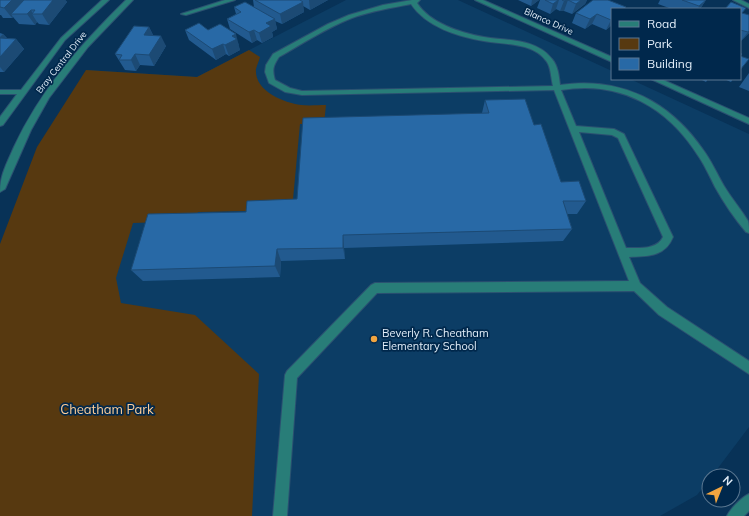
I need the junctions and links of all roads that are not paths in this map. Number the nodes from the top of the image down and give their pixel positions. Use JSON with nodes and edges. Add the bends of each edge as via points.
{"nodes":[{"id":1,"x":106,"y":0,"type":"edge"},
{"id":2,"x":130,"y":0,"type":"edge"},
{"id":3,"x":232,"y":0,"type":"edge"},
{"id":4,"x":478,"y":0,"type":"edge"},
{"id":5,"x":736,"y":0,"type":"edge"},
{"id":6,"x":415,"y":1,"type":"edge"},
{"id":7,"x":749,"y":6,"type":"edge"},
{"id":8,"x":184,"y":14,"type":"dead end"},
{"id":9,"x":611,"y":60,"type":"edge"},
{"id":10,"x":657,"y":80,"type":"edge"},
{"id":11,"x":557,"y":88,"type":"junction"},
{"id":12,"x":0,"y":92,"type":"edge"},
{"id":13,"x":22,"y":92,"type":"junction"},
{"id":14,"x":749,"y":121,"type":"edge"},
{"id":15,"x":0,"y":123,"type":"edge"},
{"id":16,"x":573,"y":129,"type":"junction"},
{"id":17,"x":0,"y":189,"type":"edge"},
{"id":18,"x":749,"y":229,"type":"edge"},
{"id":19,"x":622,"y":253,"type":"junction"},
{"id":20,"x":636,"y":286,"type":"junction"},
{"id":21,"x":749,"y":368,"type":"edge"},
{"id":22,"x":749,"y":501,"type":"edge"},
{"id":23,"x":280,"y":516,"type":"edge"},
{"id":24,"x":734,"y":516,"type":"edge"}],
"edges":[{"from":1,"to":13,"type":"street","name":"Bray Central Drive","via":[[63,39]]},
{"from":2,"to":17,"type":"street","name":"Bray Central Drive","via":[[87,42],[45,97]]},
{"from":3,"to":8,"type":"street"},
{"from":4,"to":9,"type":"street","name":"Blanco Drive"},
{"from":5,"to":7,"type":"street"},
{"from":6,"to":11,"type":"street","via":[[422,14],[460,34],[523,45],[540,52],[550,60]]},
{"from":6,"to":11,"type":"street","via":[[351,16],[287,49],[276,56],[270,66],[272,81],[288,90],[302,93]]},
{"from":10,"to":14,"type":"street"},
{"from":11,"to":16,"type":"street"},
{"from":11,"to":18,"type":"street","via":[[605,86],[631,93],[656,105],[680,125],[702,154],[721,190]]},
{"from":12,"to":13,"type":"street"},
{"from":13,"to":15,"type":"street","name":"Bray Central Drive"},
{"from":16,"to":19,"type":"street"},
{"from":16,"to":19,"type":"street","via":[[614,132],[621,136],[668,237],[667,243],[660,249]]},
{"from":19,"to":20,"type":"street"},
{"from":20,"to":21,"type":"street","via":[[663,312]]},
{"from":20,"to":23,"type":"street","via":[[375,288],[292,375]]},
{"from":22,"to":24,"type":"street"}]}
